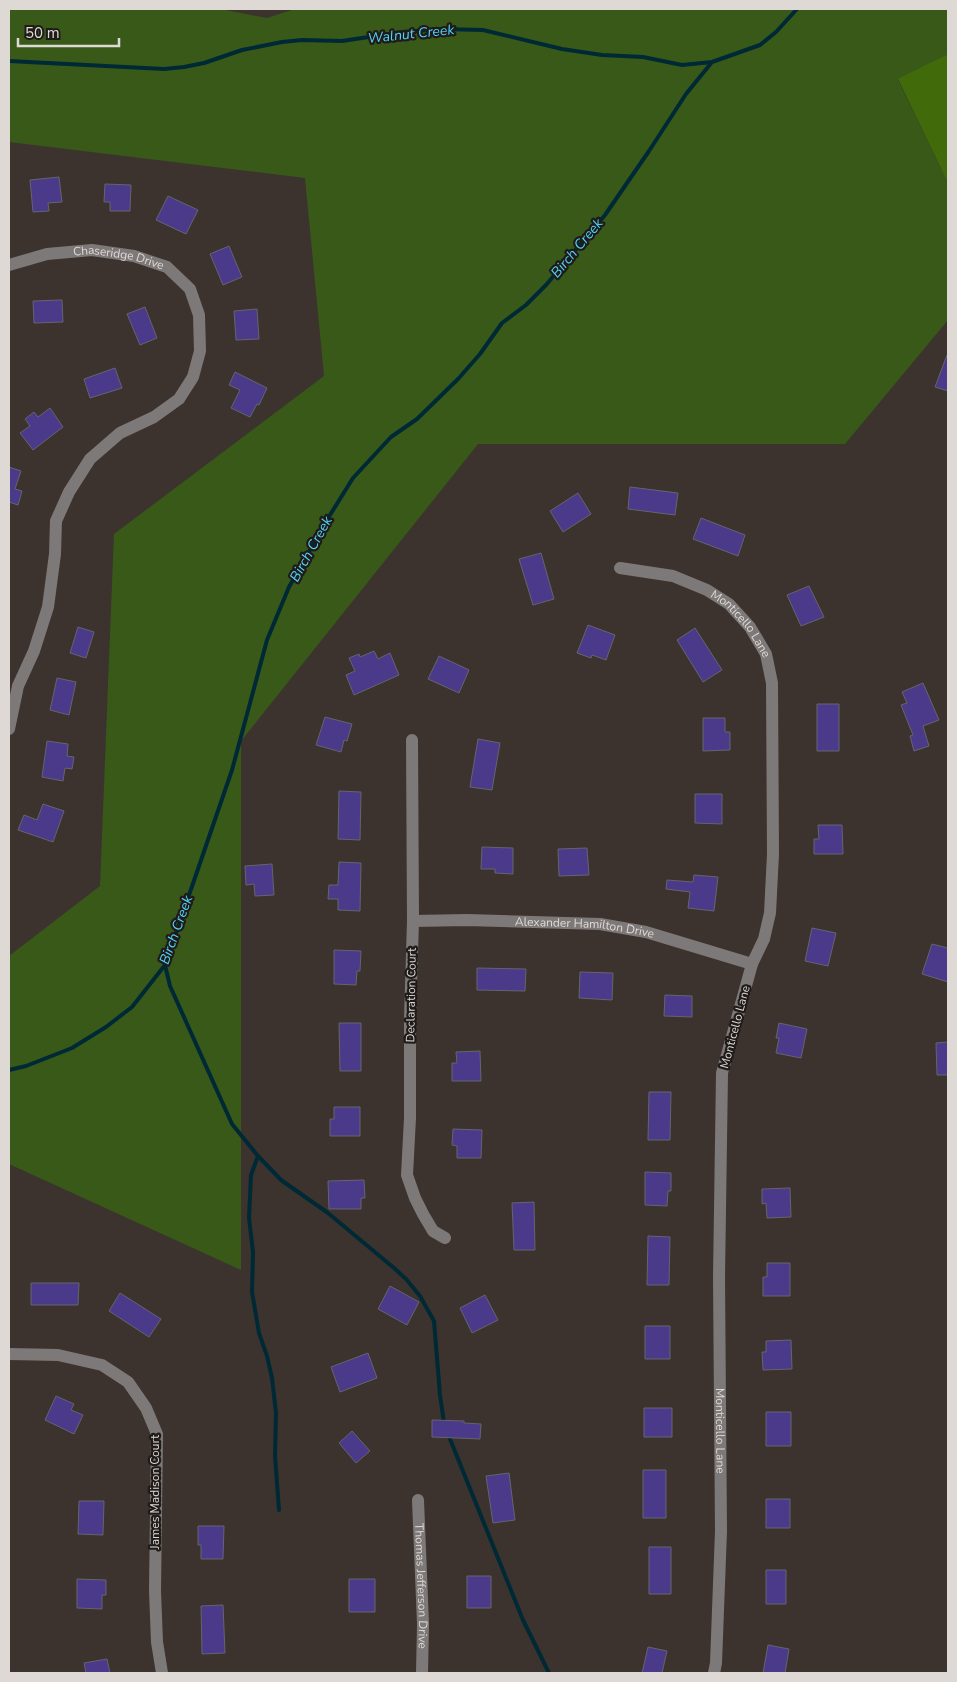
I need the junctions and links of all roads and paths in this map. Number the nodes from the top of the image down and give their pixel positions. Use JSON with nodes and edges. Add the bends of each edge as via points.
{"nodes":[{"id":1,"x":9,"y":265,"type":"edge"},
{"id":2,"x":620,"y":568,"type":"dead end"},
{"id":3,"x":9,"y":729,"type":"edge"},
{"id":4,"x":412,"y":740,"type":"dead end"},
{"id":5,"x":413,"y":921,"type":"junction"},
{"id":6,"x":752,"y":964,"type":"junction"},
{"id":7,"x":445,"y":1238,"type":"dead end"},
{"id":8,"x":9,"y":1354,"type":"edge"},
{"id":9,"x":418,"y":1500,"type":"dead end"},
{"id":10,"x":162,"y":1673,"type":"edge"},
{"id":11,"x":422,"y":1673,"type":"edge"},
{"id":12,"x":714,"y":1673,"type":"edge"}],
"edges":[{"from":1,"to":3,"type":"street","name":"Chaseridge Drive","via":[[46,254],[92,250],[134,256],[167,267],[190,289],[200,315],[200,351],[193,377],[179,399],[120,433],[97,452],[69,492],[56,521],[48,607],[34,651],[18,686]]},
{"from":2,"to":6,"type":"street","name":"Monticello Lane","via":[[673,576],[707,590],[729,604],[750,627],[766,654],[772,683],[773,854],[770,913],[764,939]]},
{"from":4,"to":5,"type":"street","name":"Declaration Court"},
{"from":5,"to":6,"type":"street","name":"Alexander Hamilton Drive","via":[[600,924],[646,932]]},
{"from":5,"to":7,"type":"street","name":"Declaration Court","via":[[407,1175],[433,1231]]},
{"from":6,"to":12,"type":"street","name":"Monticello Lane","via":[[722,1073],[719,1278],[721,1531]]},
{"from":8,"to":10,"type":"street","name":"James Madison Court","via":[[58,1355],[102,1364],[128,1382],[146,1408],[157,1434],[156,1608]]},
{"from":9,"to":11,"type":"street","name":"Thomas Jefferson Drive"}]}
